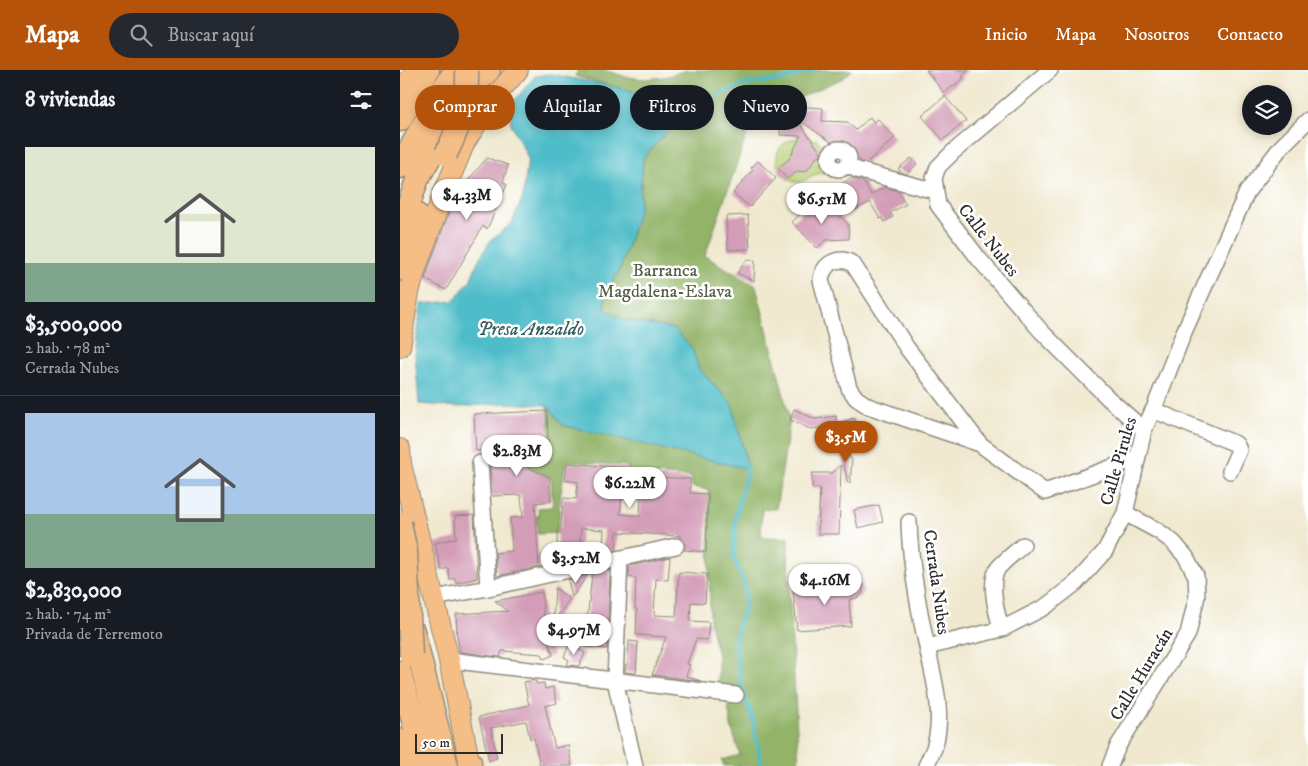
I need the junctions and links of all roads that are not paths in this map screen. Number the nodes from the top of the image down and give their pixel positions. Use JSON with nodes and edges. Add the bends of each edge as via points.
{"nodes":[{"id":1,"x":416,"y":70,"type":"edge"},
{"id":2,"x":428,"y":70,"type":"edge"},
{"id":3,"x":435,"y":70,"type":"edge"},
{"id":4,"x":442,"y":70,"type":"edge"},
{"id":5,"x":456,"y":70,"type":"edge"},
{"id":6,"x":467,"y":70,"type":"edge"},
{"id":7,"x":474,"y":70,"type":"edge"},
{"id":8,"x":489,"y":70,"type":"edge"},
{"id":9,"x":518,"y":70,"type":"edge"},
{"id":10,"x":1050,"y":70,"type":"edge"},
{"id":11,"x":400,"y":96,"type":"edge"},
{"id":12,"x":400,"y":120,"type":"edge"},
{"id":13,"x":1308,"y":120,"type":"edge"},
{"id":14,"x":400,"y":131,"type":"edge"},
{"id":15,"x":400,"y":146,"type":"edge"},
{"id":16,"x":848,"y":165,"type":"dead end"},
{"id":17,"x":400,"y":167,"type":"edge"},
{"id":18,"x":934,"y":191,"type":"junction"},
{"id":19,"x":400,"y":203,"type":"edge"},
{"id":20,"x":400,"y":230,"type":"edge"},
{"id":21,"x":400,"y":269,"type":"edge"},
{"id":22,"x":400,"y":347,"type":"edge"},
{"id":23,"x":1154,"y":408,"type":"junction"},
{"id":24,"x":1144,"y":430,"type":"junction"},
{"id":25,"x":980,"y":444,"type":"junction"},
{"id":26,"x":400,"y":449,"type":"edge"},
{"id":27,"x":1137,"y":458,"type":"junction"},
{"id":28,"x":480,"y":463,"type":"dead end"},
{"id":29,"x":1230,"y":471,"type":"dead end"},
{"id":30,"x":1124,"y":513,"type":"junction"},
{"id":31,"x":909,"y":522,"type":"dead end"},
{"id":32,"x":400,"y":523,"type":"edge"},
{"id":33,"x":1023,"y":545,"type":"dead end"},
{"id":34,"x":676,"y":546,"type":"dead end"},
{"id":35,"x":620,"y":558,"type":"junction"},
{"id":36,"x":400,"y":579,"type":"edge"},
{"id":37,"x":488,"y":588,"type":"junction"},
{"id":38,"x":434,"y":598,"type":"junction"},
{"id":39,"x":400,"y":608,"type":"edge"},
{"id":40,"x":1002,"y":629,"type":"junction"},
{"id":41,"x":927,"y":647,"type":"junction"},
{"id":42,"x":449,"y":660,"type":"junction"},
{"id":43,"x":406,"y":664,"type":"edge"},
{"id":44,"x":615,"y":681,"type":"junction"},
{"id":45,"x":736,"y":696,"type":"dead end"},
{"id":46,"x":400,"y":698,"type":"edge"},
{"id":47,"x":400,"y":740,"type":"edge"},
{"id":48,"x":633,"y":759,"type":"edge"},
{"id":49,"x":470,"y":765,"type":"edge"},
{"id":50,"x":406,"y":766,"type":"edge"},
{"id":51,"x":417,"y":766,"type":"edge"},
{"id":52,"x":425,"y":766,"type":"edge"},
{"id":53,"x":438,"y":766,"type":"edge"},
{"id":54,"x":447,"y":766,"type":"edge"},
{"id":55,"x":926,"y":766,"type":"edge"},
{"id":56,"x":1110,"y":766,"type":"edge"}],
"edges":[{"from":1,"to":11,"type":"main road"},
{"from":2,"to":12,"type":"highway"},
{"from":3,"to":14,"type":"main road"},
{"from":4,"to":15,"type":"highway"},
{"from":5,"to":17,"type":"highway"},
{"from":6,"to":21,"type":"highway","bridge":true,"via":[[466,102],[460,125],[427,190]]},
{"from":7,"to":19,"type":"highway","bridge":true,"via":[[456,94],[409,177]]},
{"from":8,"to":20,"type":"highway","via":[[462,100],[417,180]]},
{"from":9,"to":22,"type":"main road","via":[[491,101],[465,142],[409,292]]},
{"from":10,"to":18,"type":"street","via":[[938,166]]},
{"from":13,"to":23,"type":"street","name":"Calle Pirules","via":[[1281,147],[1247,192],[1184,332]]},
{"from":16,"to":18,"type":"street"},
{"from":18,"to":24,"type":"street","name":"Calle Nubes","via":[[938,205],[1009,296],[1074,366]]},
{"from":23,"to":24,"type":"street","name":"Calle Pirules"},
{"from":23,"to":29,"type":"street","via":[[1236,444],[1239,450]]},
{"from":24,"to":27,"type":"street","name":"Calle Pirules"},
{"from":25,"to":25,"type":"street","via":[[907,348],[853,264],[840,260],[826,266],[821,280],[847,382],[856,398],[868,406]]},
{"from":25,"to":27,"type":"street","via":[[1045,492]]},
{"from":26,"to":38,"type":"main road"},
{"from":27,"to":30,"type":"street","name":"Calle Pirules"},
{"from":28,"to":37,"type":"street"},
{"from":30,"to":40,"type":"street","name":"Calle Pirules","via":[[1104,551],[1076,583],[1045,607]]},
{"from":30,"to":56,"type":"street","name":"Calle Huracán","via":[[1173,542],[1196,576],[1197,596],[1188,634],[1118,746]]},
{"from":31,"to":41,"type":"street","name":"Cerrada Nubes","via":[[910,549]]},
{"from":32,"to":43,"type":"highway","bridge":true,"via":[[406,552]]},
{"from":33,"to":40,"type":"street","via":[[999,568],[993,580]]},
{"from":34,"to":35,"type":"street"},
{"from":35,"to":37,"type":"street"},
{"from":35,"to":44,"type":"street"},
{"from":36,"to":54,"type":"highway"},
{"from":37,"to":38,"type":"street"},
{"from":38,"to":42,"type":"main road"},
{"from":39,"to":43,"type":"highway","bridge":true},
{"from":40,"to":41,"type":"street","name":"Calle Pirules"},
{"from":41,"to":55,"type":"street","name":"Cerrada Nubes","via":[[936,684],[938,713],[935,745]]},
{"from":42,"to":44,"type":"street"},
{"from":42,"to":49,"type":"main road"},
{"from":43,"to":52,"type":"highway"},
{"from":43,"to":53,"type":"highway"},
{"from":44,"to":45,"type":"street"},
{"from":44,"to":48,"type":"street"},
{"from":46,"to":51,"type":"highway"},
{"from":47,"to":50,"type":"highway"}]}
